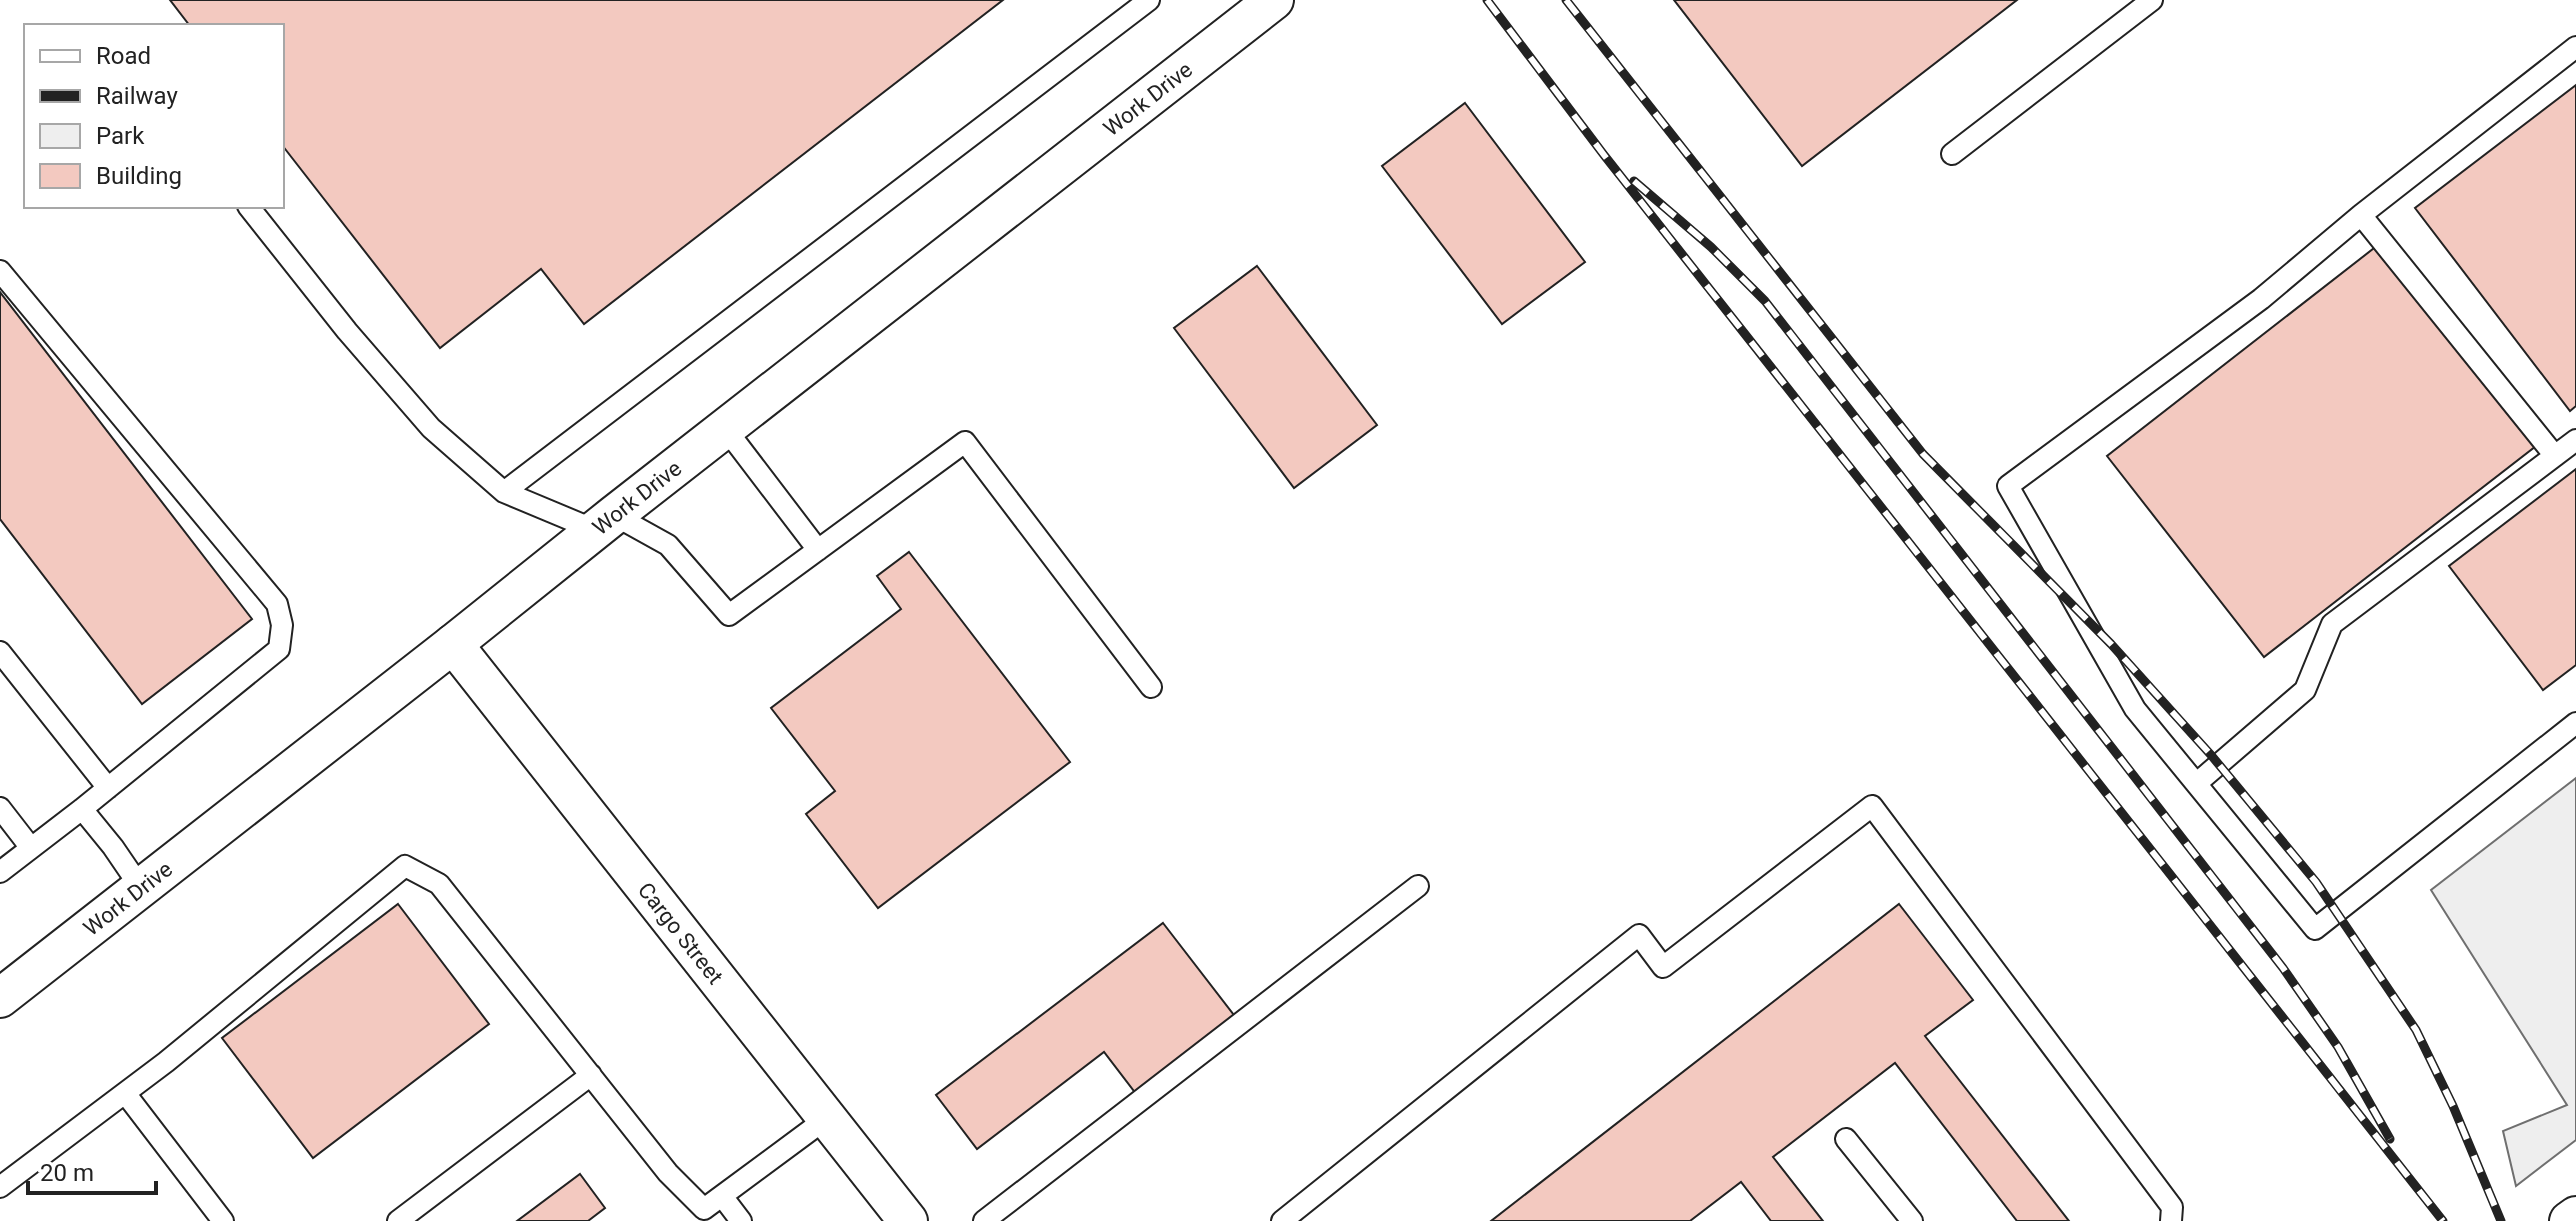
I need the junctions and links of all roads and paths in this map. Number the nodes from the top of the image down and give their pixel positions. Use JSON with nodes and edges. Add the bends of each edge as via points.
{"nodes":[{"id":1,"x":1149,"y":0,"type":"edge"},
{"id":2,"x":1274,"y":0,"type":"edge"},
{"id":3,"x":2152,"y":0,"type":"edge"},
{"id":4,"x":2576,"y":47,"type":"edge"},
{"id":5,"x":1952,"y":154,"type":"dead end"},
{"id":6,"x":250,"y":208,"type":"edge"},
{"id":7,"x":2361,"y":215,"type":"junction"},
{"id":8,"x":0,"y":271,"type":"edge"},
{"id":9,"x":725,"y":428,"type":"junction"},
{"id":10,"x":2576,"y":440,"type":"edge"},
{"id":11,"x":2555,"y":456,"type":"junction"},
{"id":12,"x":504,"y":492,"type":"junction"},
{"id":13,"x":604,"y":522,"type":"junction"},
{"id":14,"x":818,"y":550,"type":"junction"},
{"id":15,"x":453,"y":644,"type":"junction"},
{"id":16,"x":0,"y":652,"type":"edge"},
{"id":17,"x":1151,"y":687,"type":"dead end"},
{"id":18,"x":2576,"y":723,"type":"edge"},
{"id":19,"x":2197,"y":783,"type":"junction"},
{"id":20,"x":108,"y":788,"type":"junction"},
{"id":21,"x":0,"y":808,"type":"edge"},
{"id":22,"x":82,"y":809,"type":"junction"},
{"id":23,"x":31,"y":848,"type":"junction"},
{"id":24,"x":0,"y":872,"type":"edge"},
{"id":25,"x":1418,"y":886,"type":"dead end"},
{"id":26,"x":141,"y":888,"type":"junction"},
{"id":27,"x":0,"y":998,"type":"edge"},
{"id":28,"x":591,"y":1075,"type":"junction"},
{"id":29,"x":125,"y":1093,"type":"junction"},
{"id":30,"x":827,"y":1118,"type":"junction"},
{"id":31,"x":1846,"y":1139,"type":"dead end"},
{"id":32,"x":0,"y":1187,"type":"edge"},
{"id":33,"x":722,"y":1196,"type":"junction"},
{"id":34,"x":696,"y":1215,"type":"edge"},
{"id":35,"x":2576,"y":1216,"type":"edge"},
{"id":36,"x":223,"y":1221,"type":"edge"},
{"id":37,"x":398,"y":1221,"type":"edge"},
{"id":38,"x":741,"y":1221,"type":"edge"},
{"id":39,"x":908,"y":1221,"type":"edge"},
{"id":40,"x":984,"y":1221,"type":"edge"},
{"id":41,"x":1282,"y":1221,"type":"edge"},
{"id":42,"x":1912,"y":1221,"type":"edge"},
{"id":43,"x":2171,"y":1221,"type":"edge"},
{"id":44,"x":2569,"y":1221,"type":"edge"}],
"edges":[{"from":1,"to":12,"type":"lane"},
{"from":2,"to":9,"type":"street","name":"Work Drive"},
{"from":3,"to":5,"type":"lane"},
{"from":4,"to":7,"type":"lane"},
{"from":6,"to":12,"type":"lane","via":[[431,428]]},
{"from":7,"to":11,"type":"lane"},
{"from":7,"to":19,"type":"lane","via":[[2261,299],[2008,486],[2135,709]]},
{"from":8,"to":20,"type":"lane","via":[[277,604],[282,625],[279,649]]},
{"from":9,"to":13,"type":"street","name":"Work Drive"},
{"from":9,"to":14,"type":"lane"},
{"from":10,"to":11,"type":"lane"},
{"from":11,"to":19,"type":"lane","via":[[2332,624],[2305,690]]},
{"from":12,"to":13,"type":"lane"},
{"from":13,"to":14,"type":"lane","via":[[668,545],[729,615]]},
{"from":13,"to":15,"type":"street","name":"Work Drive"},
{"from":14,"to":17,"type":"lane","via":[[965,442]]},
{"from":15,"to":26,"type":"street","name":"Work Drive"},
{"from":15,"to":30,"type":"street","name":"Cargo Street"},
{"from":16,"to":20,"type":"lane"},
{"from":18,"to":19,"type":"lane","via":[[2315,929]]},
{"from":20,"to":22,"type":"lane"},
{"from":21,"to":23,"type":"lane"},
{"from":22,"to":23,"type":"lane"},
{"from":22,"to":26,"type":"lane"},
{"from":23,"to":24,"type":"lane"},
{"from":25,"to":40,"type":"lane"},
{"from":26,"to":27,"type":"street","name":"Work Drive"},
{"from":28,"to":29,"type":"lane","via":[[439,884],[405,866]]},
{"from":28,"to":34,"type":"lane"},
{"from":28,"to":37,"type":"lane"},
{"from":29,"to":32,"type":"lane"},
{"from":29,"to":36,"type":"lane"},
{"from":30,"to":33,"type":"lane"},
{"from":30,"to":39,"type":"street","name":"Cargo Street"},
{"from":31,"to":42,"type":"lane"},
{"from":33,"to":34,"type":"lane"},
{"from":33,"to":38,"type":"lane"},
{"from":35,"to":44,"type":"street"},
{"from":41,"to":43,"type":"lane","via":[[1639,935],[1663,967],[1872,806],[2172,1207]]}]}
